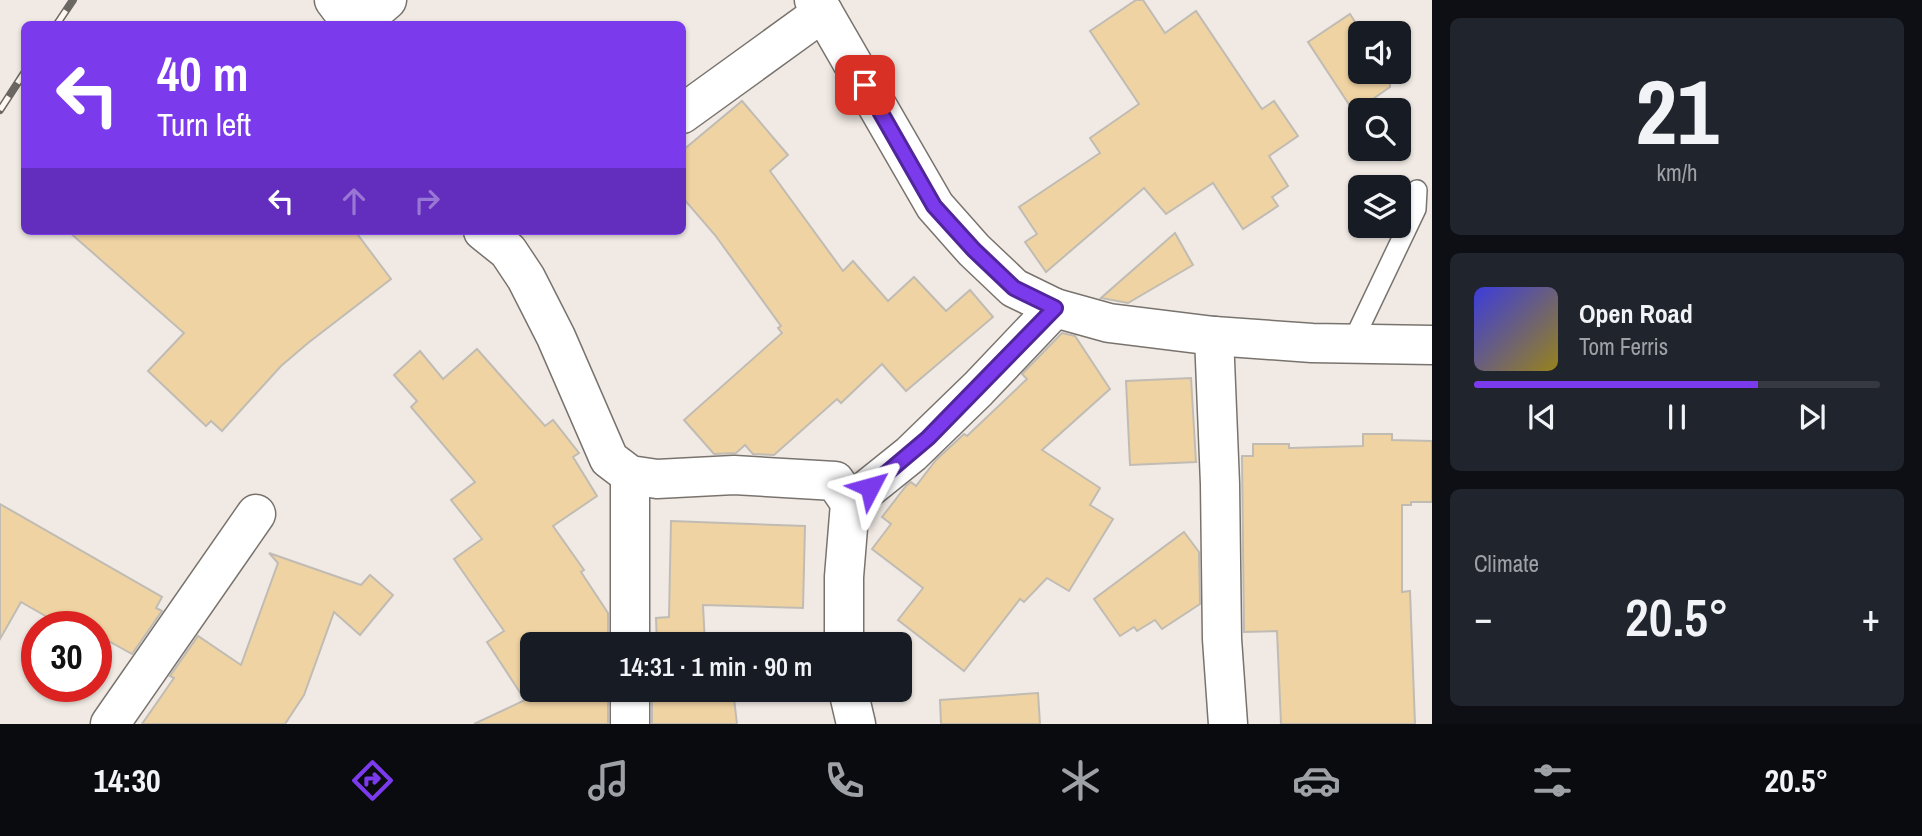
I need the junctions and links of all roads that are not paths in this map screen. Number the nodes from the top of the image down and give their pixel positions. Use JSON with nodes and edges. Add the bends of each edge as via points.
{"nodes":[{"id":1,"x":334,"y":0,"type":"edge"},
{"id":2,"x":387,"y":0,"type":"edge"},
{"id":3,"x":818,"y":6,"type":"edge"},
{"id":4,"x":350,"y":21,"type":"edge"},
{"id":5,"x":362,"y":21,"type":"edge"},
{"id":6,"x":686,"y":111,"type":"edge"},
{"id":7,"x":1417,"y":190,"type":"dead end"},
{"id":8,"x":489,"y":235,"type":"edge"},
{"id":9,"x":1055,"y":308,"type":"junction"},
{"id":10,"x":1214,"y":336,"type":"junction"},
{"id":11,"x":1352,"y":343,"type":"junction"},
{"id":12,"x":1432,"y":345,"type":"edge"},
{"id":13,"x":630,"y":475,"type":"junction"},
{"id":14,"x":850,"y":503,"type":"junction"},
{"id":15,"x":256,"y":514,"type":"dead end"},
{"id":16,"x":630,"y":632,"type":"edge"},
{"id":17,"x":844,"y":632,"type":"edge"},
{"id":18,"x":630,"y":702,"type":"edge"},
{"id":19,"x":851,"y":702,"type":"edge"},
{"id":20,"x":110,"y":724,"type":"edge"},
{"id":21,"x":630,"y":724,"type":"edge"},
{"id":22,"x":856,"y":724,"type":"edge"},
{"id":23,"x":1228,"y":724,"type":"edge"}],
"edges":[{"from":1,"to":4,"type":"street"},
{"from":2,"to":5,"type":"street"},
{"from":3,"to":6,"type":"street"},
{"from":3,"to":9,"type":"street","via":[[934,206],[1014,288]]},
{"from":7,"to":11,"type":"lane","via":[[1416,209]]},
{"from":8,"to":13,"type":"street","via":[[508,251],[526,278],[609,459]]},
{"from":9,"to":10,"type":"street","via":[[1109,323]]},
{"from":9,"to":14,"type":"street","via":[[911,454]]},
{"from":10,"to":11,"type":"street"},
{"from":10,"to":23,"type":"street"},
{"from":11,"to":12,"type":"street"},
{"from":13,"to":14,"type":"street","via":[[835,481]]},
{"from":13,"to":16,"type":"street"},
{"from":14,"to":17,"type":"street"},
{"from":15,"to":20,"type":"street"},
{"from":18,"to":21,"type":"street"},
{"from":19,"to":22,"type":"street"}]}
